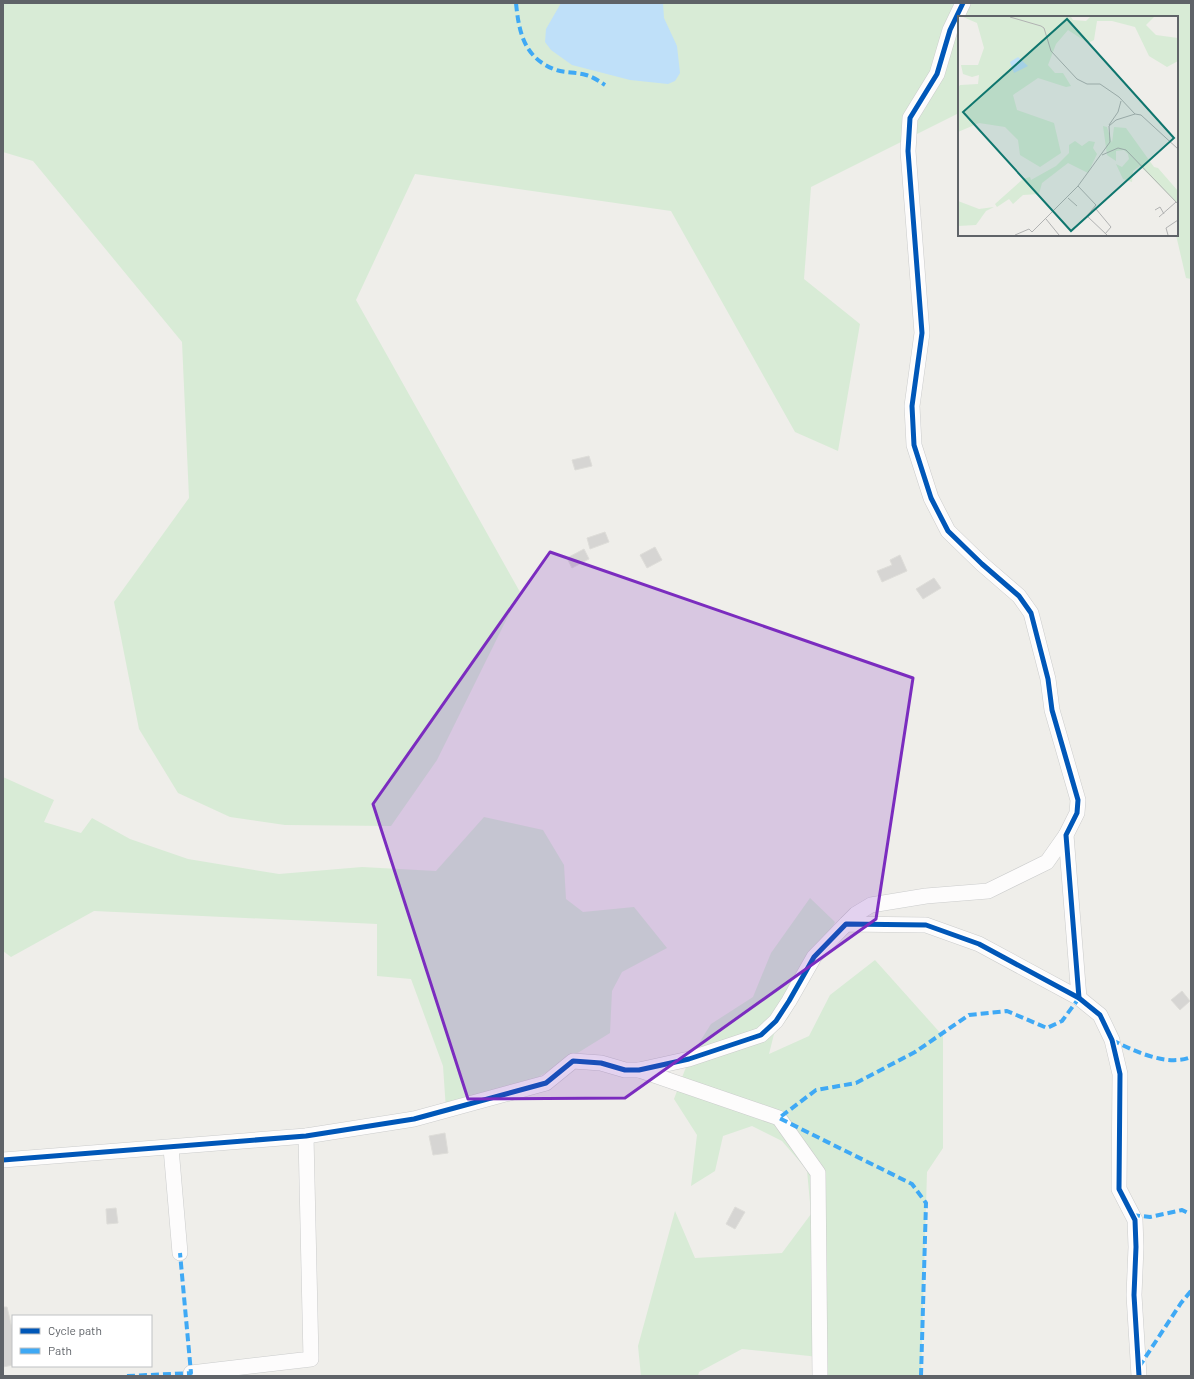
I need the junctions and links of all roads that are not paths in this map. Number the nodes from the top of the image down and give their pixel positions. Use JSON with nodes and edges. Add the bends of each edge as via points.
{"nodes":[{"id":1,"x":963,"y":3,"type":"edge"},
{"id":2,"x":1066,"y":835,"type":"junction"},
{"id":3,"x":846,"y":924,"type":"junction"},
{"id":4,"x":1079,"y":998,"type":"junction"},
{"id":5,"x":638,"y":1070,"type":"junction"},
{"id":6,"x":306,"y":1136,"type":"junction"},
{"id":7,"x":171,"y":1148,"type":"junction"},
{"id":8,"x":3,"y":1160,"type":"edge"},
{"id":9,"x":180,"y":1253,"type":"dead end"},
{"id":10,"x":191,"y":1376,"type":"edge"},
{"id":11,"x":820,"y":1376,"type":"edge"},
{"id":12,"x":1139,"y":1376,"type":"edge"}],
"edges":[{"from":1,"to":2,"type":"street","via":[[950,30],[937,74],[910,118],[908,151],[922,333],[912,406],[914,444],[931,498],[948,531],[1019,596],[1031,613],[1048,679],[1052,710],[1078,800],[1078,813]]},
{"from":2,"to":3,"type":"street","via":[[1047,862],[988,891],[926,896],[871,905]]},
{"from":2,"to":4,"type":"street"},
{"from":3,"to":4,"type":"street","via":[[926,925],[979,944]]},
{"from":3,"to":5,"type":"street","via":[[814,957],[790,1001],[776,1021],[761,1035],[689,1059]]},
{"from":4,"to":12,"type":"street","via":[[1100,1015],[1112,1040],[1120,1074],[1119,1189],[1135,1220],[1134,1295]]},
{"from":5,"to":6,"type":"street","via":[[624,1070],[601,1063],[573,1060],[546,1083],[414,1119]]},
{"from":5,"to":11,"type":"street","via":[[779,1118],[818,1173]]},
{"from":6,"to":7,"type":"street"},
{"from":6,"to":10,"type":"street","via":[[311,1359],[191,1373]]},
{"from":7,"to":8,"type":"street"},
{"from":7,"to":9,"type":"street"}]}
